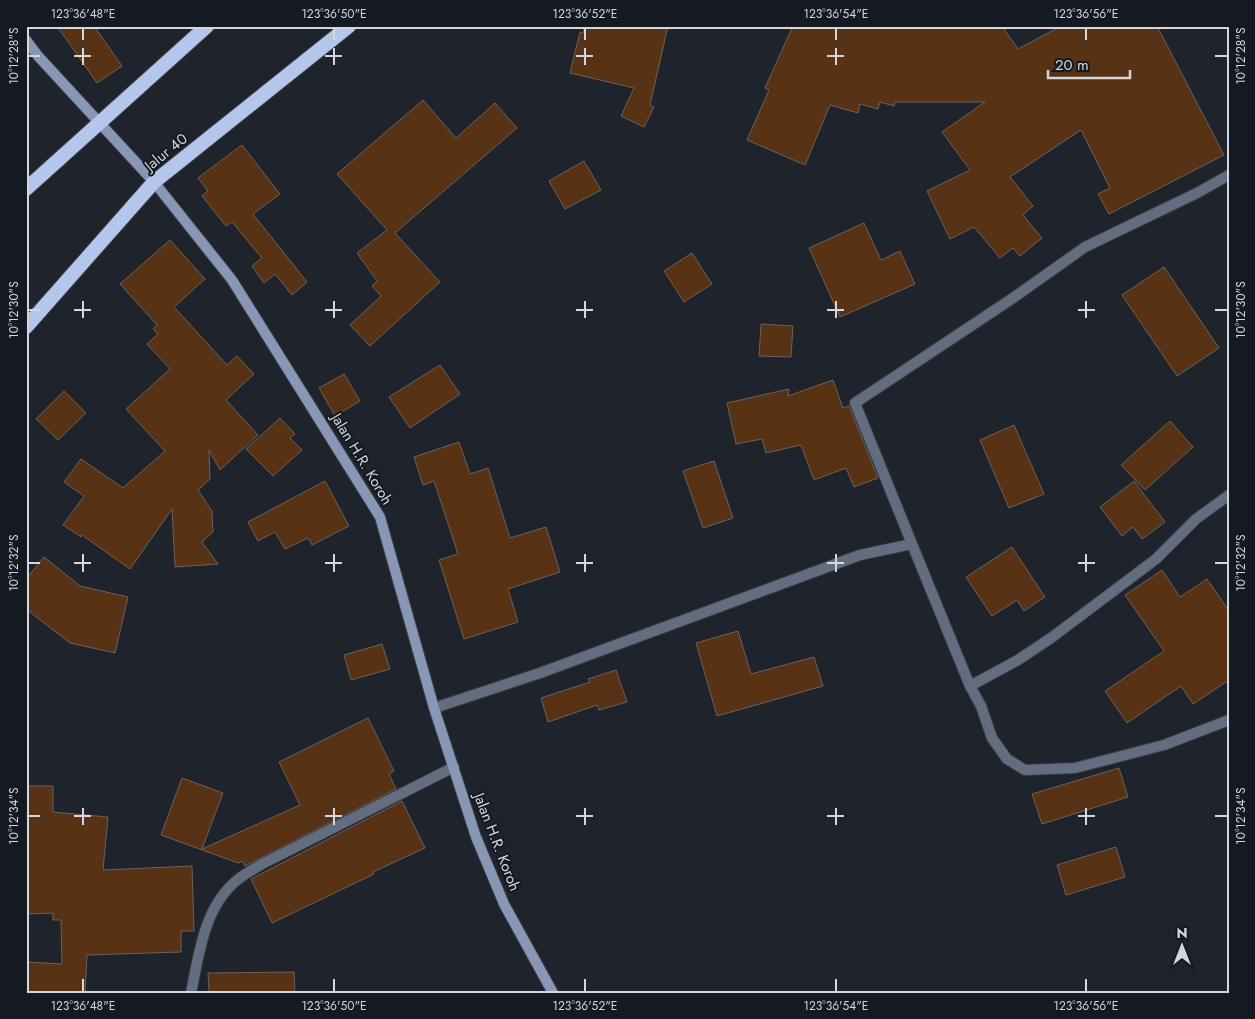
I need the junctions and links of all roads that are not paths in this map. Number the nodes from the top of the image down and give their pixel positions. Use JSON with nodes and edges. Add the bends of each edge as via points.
{"nodes":[{"id":1,"x":207,"y":26,"type":"edge"},
{"id":2,"x":349,"y":26,"type":"edge"},
{"id":3,"x":26,"y":40,"type":"edge"},
{"id":4,"x":101,"y":123,"type":"junction"},
{"id":5,"x":1229,"y":175,"type":"edge"},
{"id":6,"x":154,"y":182,"type":"junction"},
{"id":7,"x":26,"y":190,"type":"edge"},
{"id":8,"x":26,"y":327,"type":"edge"},
{"id":9,"x":1229,"y":495,"type":"edge"},
{"id":10,"x":912,"y":544,"type":"junction"},
{"id":11,"x":970,"y":686,"type":"junction"},
{"id":12,"x":434,"y":708,"type":"junction"},
{"id":13,"x":1229,"y":720,"type":"edge"},
{"id":14,"x":454,"y":767,"type":"junction"},
{"id":15,"x":191,"y":993,"type":"edge"},
{"id":16,"x":553,"y":993,"type":"edge"}],
"edges":[{"from":1,"to":4,"type":"highway"},
{"from":2,"to":6,"type":"highway","name":"Jalur 40"},
{"from":3,"to":4,"type":"main road","name":"Jalan H.R. Koroh"},
{"from":4,"to":6,"type":"main road","name":"Jalan H.R. Koroh"},
{"from":4,"to":7,"type":"highway"},
{"from":5,"to":10,"type":"street","via":[[1085,247],[854,403]]},
{"from":6,"to":8,"type":"highway","name":"Jalur 40"},
{"from":6,"to":12,"type":"main road","name":"Jalan H.R. Koroh","via":[[232,280],[380,518]]},
{"from":9,"to":11,"type":"street","via":[[1196,519],[1156,559],[1050,638]]},
{"from":10,"to":11,"type":"street"},
{"from":10,"to":12,"type":"street","via":[[860,555],[540,673]]},
{"from":11,"to":13,"type":"street","via":[[992,738],[1007,759],[1025,770],[1075,768],[1164,746]]},
{"from":12,"to":14,"type":"main road","name":"Jalan H.R. Koroh"},
{"from":14,"to":15,"type":"street","via":[[262,864],[236,881],[215,906],[200,947]]},
{"from":14,"to":16,"type":"main road","name":"Jalan H.R. Koroh","via":[[476,837],[504,904]]}]}
